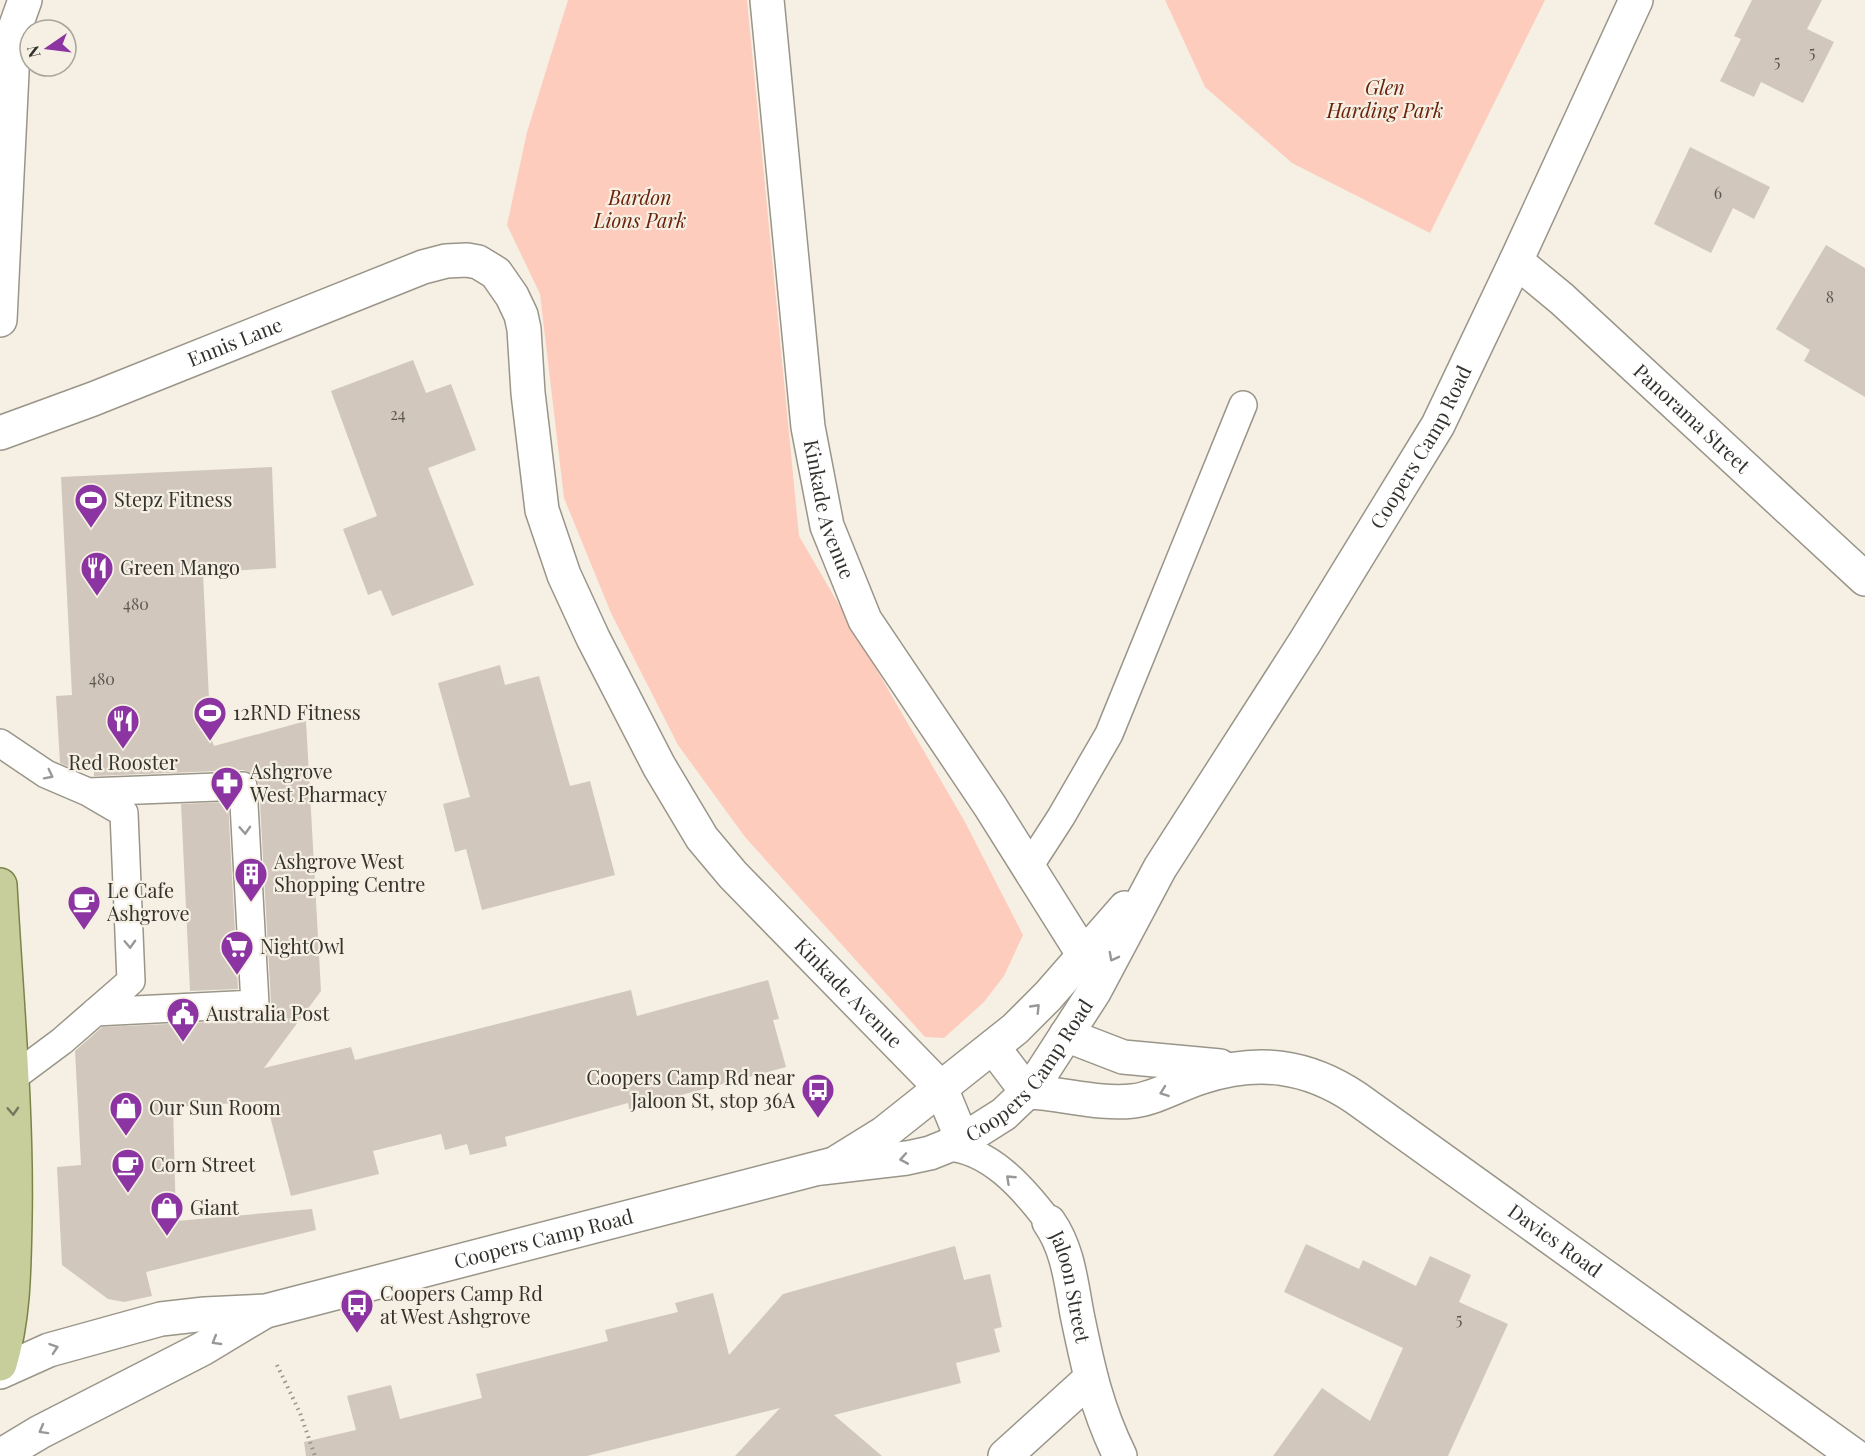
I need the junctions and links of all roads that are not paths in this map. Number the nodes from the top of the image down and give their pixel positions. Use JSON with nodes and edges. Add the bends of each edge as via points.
{"nodes":[{"id":1,"x":25,"y":0,"type":"edge"},
{"id":2,"x":767,"y":0,"type":"edge"},
{"id":3,"x":1636,"y":0,"type":"edge"},
{"id":4,"x":471,"y":260,"type":"joint"},
{"id":5,"x":1516,"y":261,"type":"junction"},
{"id":6,"x":0,"y":320,"type":"edge"},
{"id":7,"x":1243,"y":405,"type":"dead end"},
{"id":8,"x":0,"y":433,"type":"edge"},
{"id":9,"x":1865,"y":579,"type":"edge"},
{"id":10,"x":0,"y":743,"type":"edge"},
{"id":11,"x":88,"y":792,"type":"junction"},
{"id":12,"x":1028,"y":868,"type":"junction"},
{"id":13,"x":1160,"y":868,"type":"junction"},
{"id":14,"x":0,"y":885,"type":"edge"},
{"id":15,"x":1083,"y":954,"type":"junction"},
{"id":16,"x":96,"y":1012,"type":"junction"},
{"id":17,"x":1066,"y":1035,"type":"junction"},
{"id":18,"x":993,"y":1047,"type":"junction"},
{"id":19,"x":1239,"y":1068,"type":"junction"},
{"id":20,"x":11,"y":1078,"type":"junction"},
{"id":21,"x":941,"y":1088,"type":"junction"},
{"id":22,"x":1027,"y":1092,"type":"junction"},
{"id":23,"x":954,"y":1143,"type":"junction"},
{"id":24,"x":821,"y":1168,"type":"junction"},
{"id":25,"x":1049,"y":1221,"type":"joint"},
{"id":26,"x":266,"y":1311,"type":"junction"},
{"id":27,"x":0,"y":1364,"type":"edge"},
{"id":28,"x":0,"y":1372,"type":"edge"},
{"id":29,"x":1091,"y":1378,"type":"junction"},
{"id":30,"x":0,"y":1456,"type":"edge"},
{"id":31,"x":1005,"y":1456,"type":"edge"},
{"id":32,"x":1120,"y":1456,"type":"edge"},
{"id":33,"x":1855,"y":1456,"type":"edge"}],
"edges":[{"from":1,"to":6,"type":"street","via":[[14,31]]},
{"from":2,"to":12,"type":"street","name":"Kinkade Avenue","via":[[808,427],[827,526],[865,620]]},
{"from":3,"to":5,"type":"street","name":"Coopers Camp Road"},
{"from":4,"to":8,"type":"street","name":"Ennis Lane","via":[[423,267]]},
{"from":4,"to":21,"type":"street","name":"Kinkade Avenue","via":[[496,273],[521,315],[542,510],[564,575],[592,638],[659,766],[702,838],[733,875]]},
{"from":5,"to":9,"type":"street","name":"Panorama Street"},
{"from":5,"to":13,"type":"street","name":"Coopers Camp Road","via":[[1438,425]]},
{"from":7,"to":12,"type":"lane","via":[[1109,734]]},
{"from":10,"to":11,"type":"lane","one_way":true,"via":[[45,774]]},
{"from":11,"to":16,"type":"lane","one_way":true,"via":[[124,813],[131,981]]},
{"from":11,"to":16,"type":"lane","one_way":true,"via":[[243,786],[255,1004]]},
{"from":12,"to":15,"type":"street","name":"Kinkade Avenue"},
{"from":13,"to":15,"type":"street","name":"Coopers Camp Road"},
{"from":13,"to":17,"type":"street","name":"Coopers Camp Road","one_way":true,"via":[[1094,992]]},
{"from":14,"to":20,"type":"main road"},
{"from":18,"to":15,"type":"street","name":"Coopers Camp Road","one_way":true,"via":[[1033,1011]]},
{"from":16,"to":20,"type":"lane"},
{"from":17,"to":18,"type":"street"},
{"from":17,"to":19,"type":"street","name":"Davies Road","via":[[1123,1057]]},
{"from":17,"to":22,"type":"street","name":"Coopers Camp Road"},
{"from":18,"to":21,"type":"street","name":"Coopers Camp Road"},
{"from":18,"to":22,"type":"street"},
{"from":19,"to":22,"type":"street","name":"Davies Road","one_way":true,"via":[[1219,1071],[1135,1101]]},
{"from":19,"to":33,"type":"street","name":"Davies Road","via":[[1300,1072],[1343,1089]]},
{"from":20,"to":27,"type":"main road","one_way":true,"via":[[14,1283]]},
{"from":21,"to":23,"type":"street"},
{"from":21,"to":24,"type":"street","name":"Coopers Camp Road","via":[[866,1145]]},
{"from":22,"to":23,"type":"street","name":"Coopers Camp Road","via":[[1004,1114]]},
{"from":23,"to":24,"type":"street","name":"Coopers Camp Road","one_way":true,"via":[[907,1158]]},
{"from":25,"to":23,"type":"lane","name":"Jaloon Street","one_way":true,"via":[[992,1163]]},
{"from":24,"to":26,"type":"street","name":"Coopers Camp Road"},
{"from":25,"to":29,"type":"street","name":"Jaloon Street","via":[[1064,1250]]},
{"from":28,"to":26,"type":"street","name":"Coopers Camp Road","one_way":true,"via":[[49,1350],[161,1319]]},
{"from":26,"to":30,"type":"street","name":"Coopers Camp Road","one_way":true},
{"from":29,"to":31,"type":"street"},
{"from":29,"to":32,"type":"street","name":"Jaloon Street","via":[[1105,1425]]}]}
